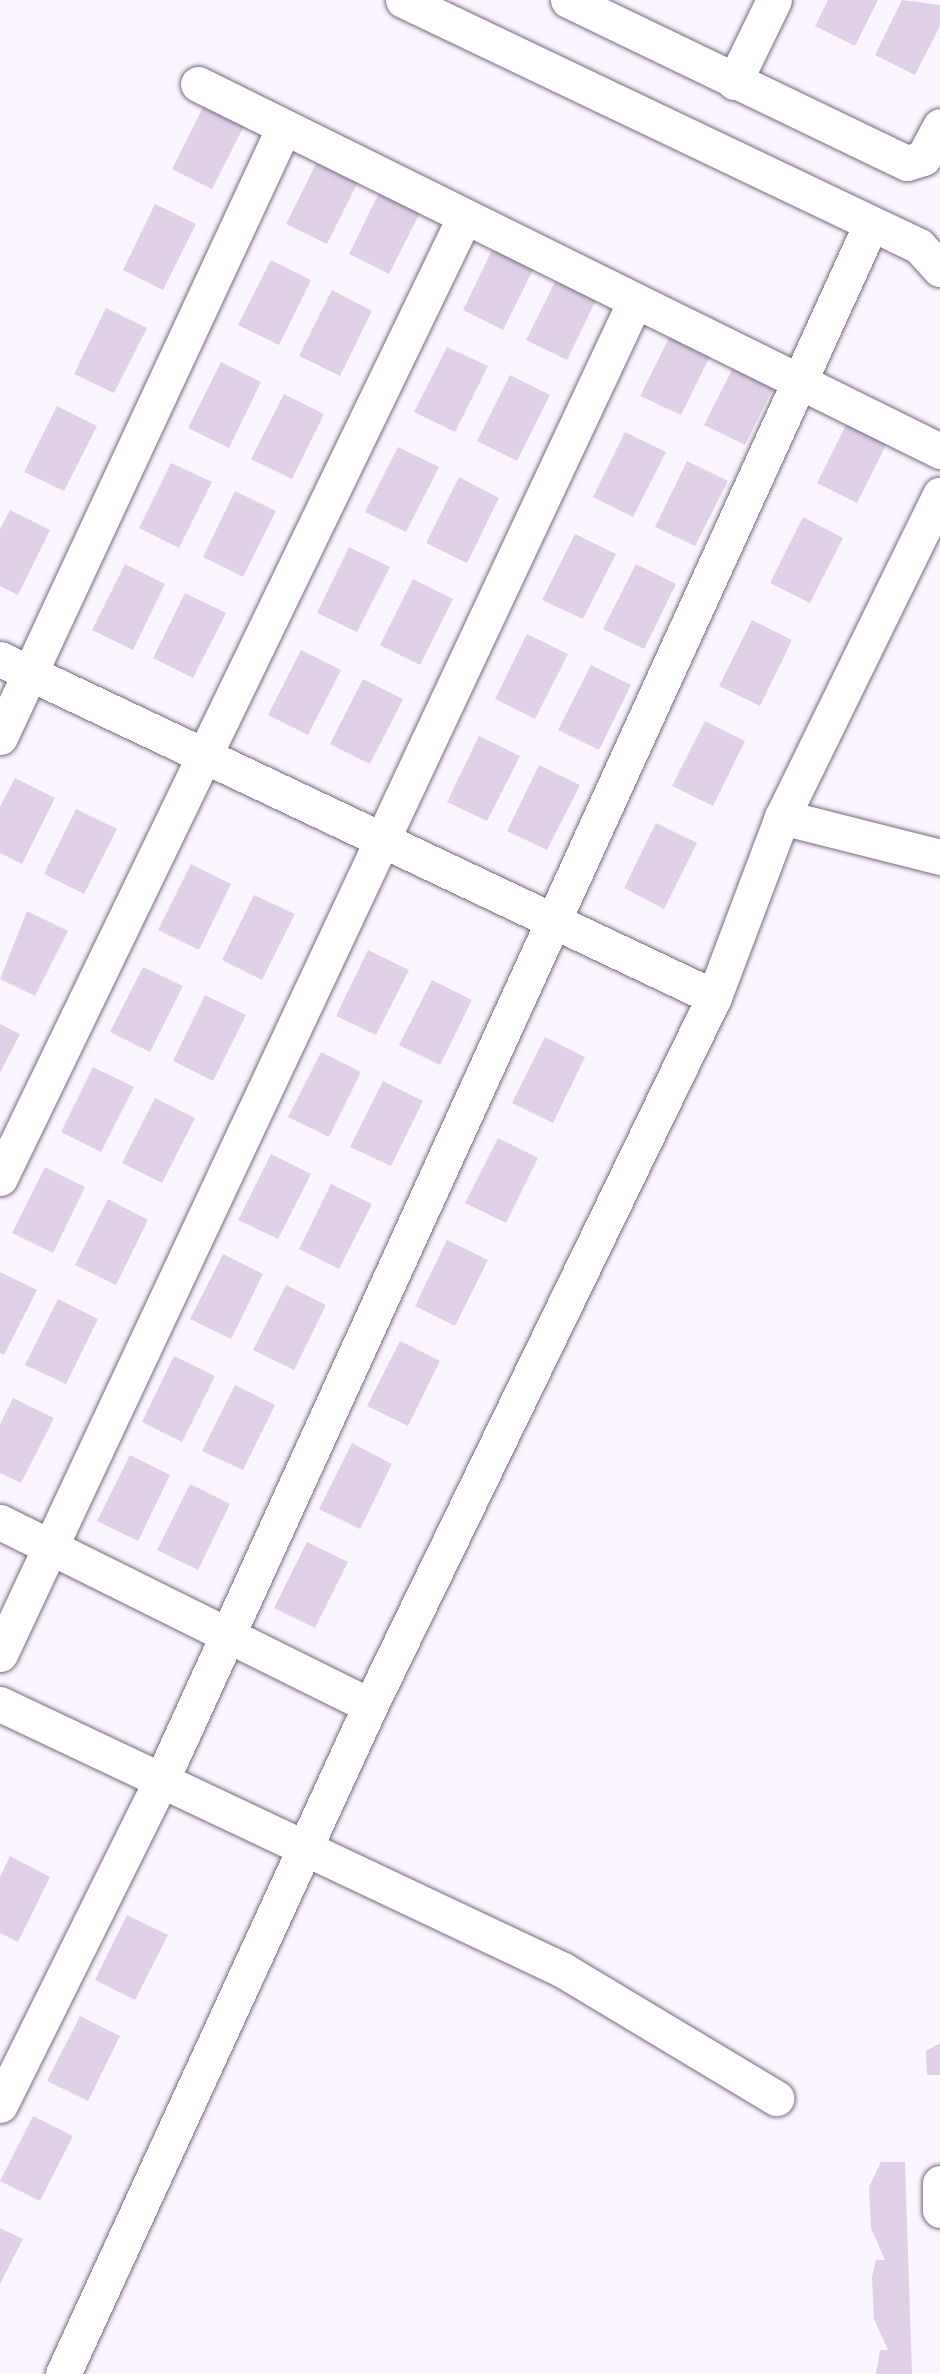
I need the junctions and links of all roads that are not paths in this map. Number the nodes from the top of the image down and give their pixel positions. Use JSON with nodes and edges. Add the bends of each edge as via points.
{"nodes":[{"id":1,"x":403,"y":0,"type":"edge"},
{"id":2,"x":568,"y":0,"type":"edge"},
{"id":3,"x":774,"y":0,"type":"edge"},
{"id":4,"x":734,"y":82,"type":"junction"},
{"id":5,"x":198,"y":84,"type":"dead end"},
{"id":6,"x":940,"y":126,"type":"edge"},
{"id":7,"x":284,"y":127,"type":"junction"},
{"id":8,"x":466,"y":216,"type":"junction"},
{"id":9,"x":870,"y":224,"type":"junction"},
{"id":10,"x":940,"y":270,"type":"edge"},
{"id":11,"x":635,"y":300,"type":"junction"},
{"id":12,"x":800,"y":382,"type":"junction"},
{"id":13,"x":940,"y":451,"type":"edge"},
{"id":14,"x":940,"y":496,"type":"edge"},
{"id":15,"x":16,"y":666,"type":"edge"},
{"id":16,"x":0,"y":738,"type":"edge"},
{"id":17,"x":202,"y":755,"type":"junction"},
{"id":18,"x":782,"y":816,"type":"junction"},
{"id":19,"x":382,"y":840,"type":"junction"},
{"id":20,"x":940,"y":858,"type":"edge"},
{"id":21,"x":558,"y":923,"type":"junction"},
{"id":22,"x":714,"y":997,"type":"junction"},
{"id":23,"x":0,"y":1178,"type":"edge"},
{"id":24,"x":0,"y":1522,"type":"edge"},
{"id":25,"x":51,"y":1548,"type":"junction"},
{"id":26,"x":223,"y":1633,"type":"junction"},
{"id":27,"x":0,"y":1654,"type":"edge"},
{"id":28,"x":0,"y":1704,"type":"edge"},
{"id":29,"x":370,"y":1706,"type":"junction"},
{"id":30,"x":162,"y":1779,"type":"junction"},
{"id":31,"x":305,"y":1854,"type":"junction"},
{"id":32,"x":776,"y":2098,"type":"dead end"},
{"id":33,"x":0,"y":2104,"type":"edge"},
{"id":34,"x":940,"y":2183,"type":"edge"},
{"id":35,"x":940,"y":2210,"type":"edge"},
{"id":36,"x":63,"y":2374,"type":"edge"}],
"edges":[{"from":1,"to":9,"type":"street"},
{"from":2,"to":4,"type":"street"},
{"from":3,"to":4,"type":"street"},
{"from":4,"to":6,"type":"street","via":[[907,163],[923,158]]},
{"from":5,"to":7,"type":"street"},
{"from":7,"to":8,"type":"street"},
{"from":7,"to":15,"type":"street"},
{"from":8,"to":11,"type":"street"},
{"from":8,"to":17,"type":"street"},
{"from":9,"to":10,"type":"street","via":[[918,246]]},
{"from":9,"to":12,"type":"street"},
{"from":11,"to":12,"type":"street"},
{"from":11,"to":19,"type":"street"},
{"from":12,"to":13,"type":"street"},
{"from":12,"to":21,"type":"street"},
{"from":14,"to":18,"type":"street"},
{"from":15,"to":16,"type":"street"},
{"from":15,"to":17,"type":"street"},
{"from":17,"to":19,"type":"street"},
{"from":17,"to":23,"type":"street"},
{"from":18,"to":20,"type":"street"},
{"from":18,"to":22,"type":"street"},
{"from":19,"to":21,"type":"street"},
{"from":19,"to":25,"type":"street"},
{"from":21,"to":22,"type":"street"},
{"from":21,"to":26,"type":"street"},
{"from":22,"to":29,"type":"street"},
{"from":24,"to":25,"type":"street"},
{"from":25,"to":26,"type":"street"},
{"from":25,"to":27,"type":"street"},
{"from":26,"to":29,"type":"street"},
{"from":26,"to":30,"type":"street"},
{"from":28,"to":30,"type":"street"},
{"from":29,"to":31,"type":"street"},
{"from":30,"to":31,"type":"street"},
{"from":30,"to":33,"type":"street"},
{"from":31,"to":32,"type":"street","via":[[563,1970]]},
{"from":31,"to":36,"type":"street"},
{"from":34,"to":35,"type":"street"}]}
